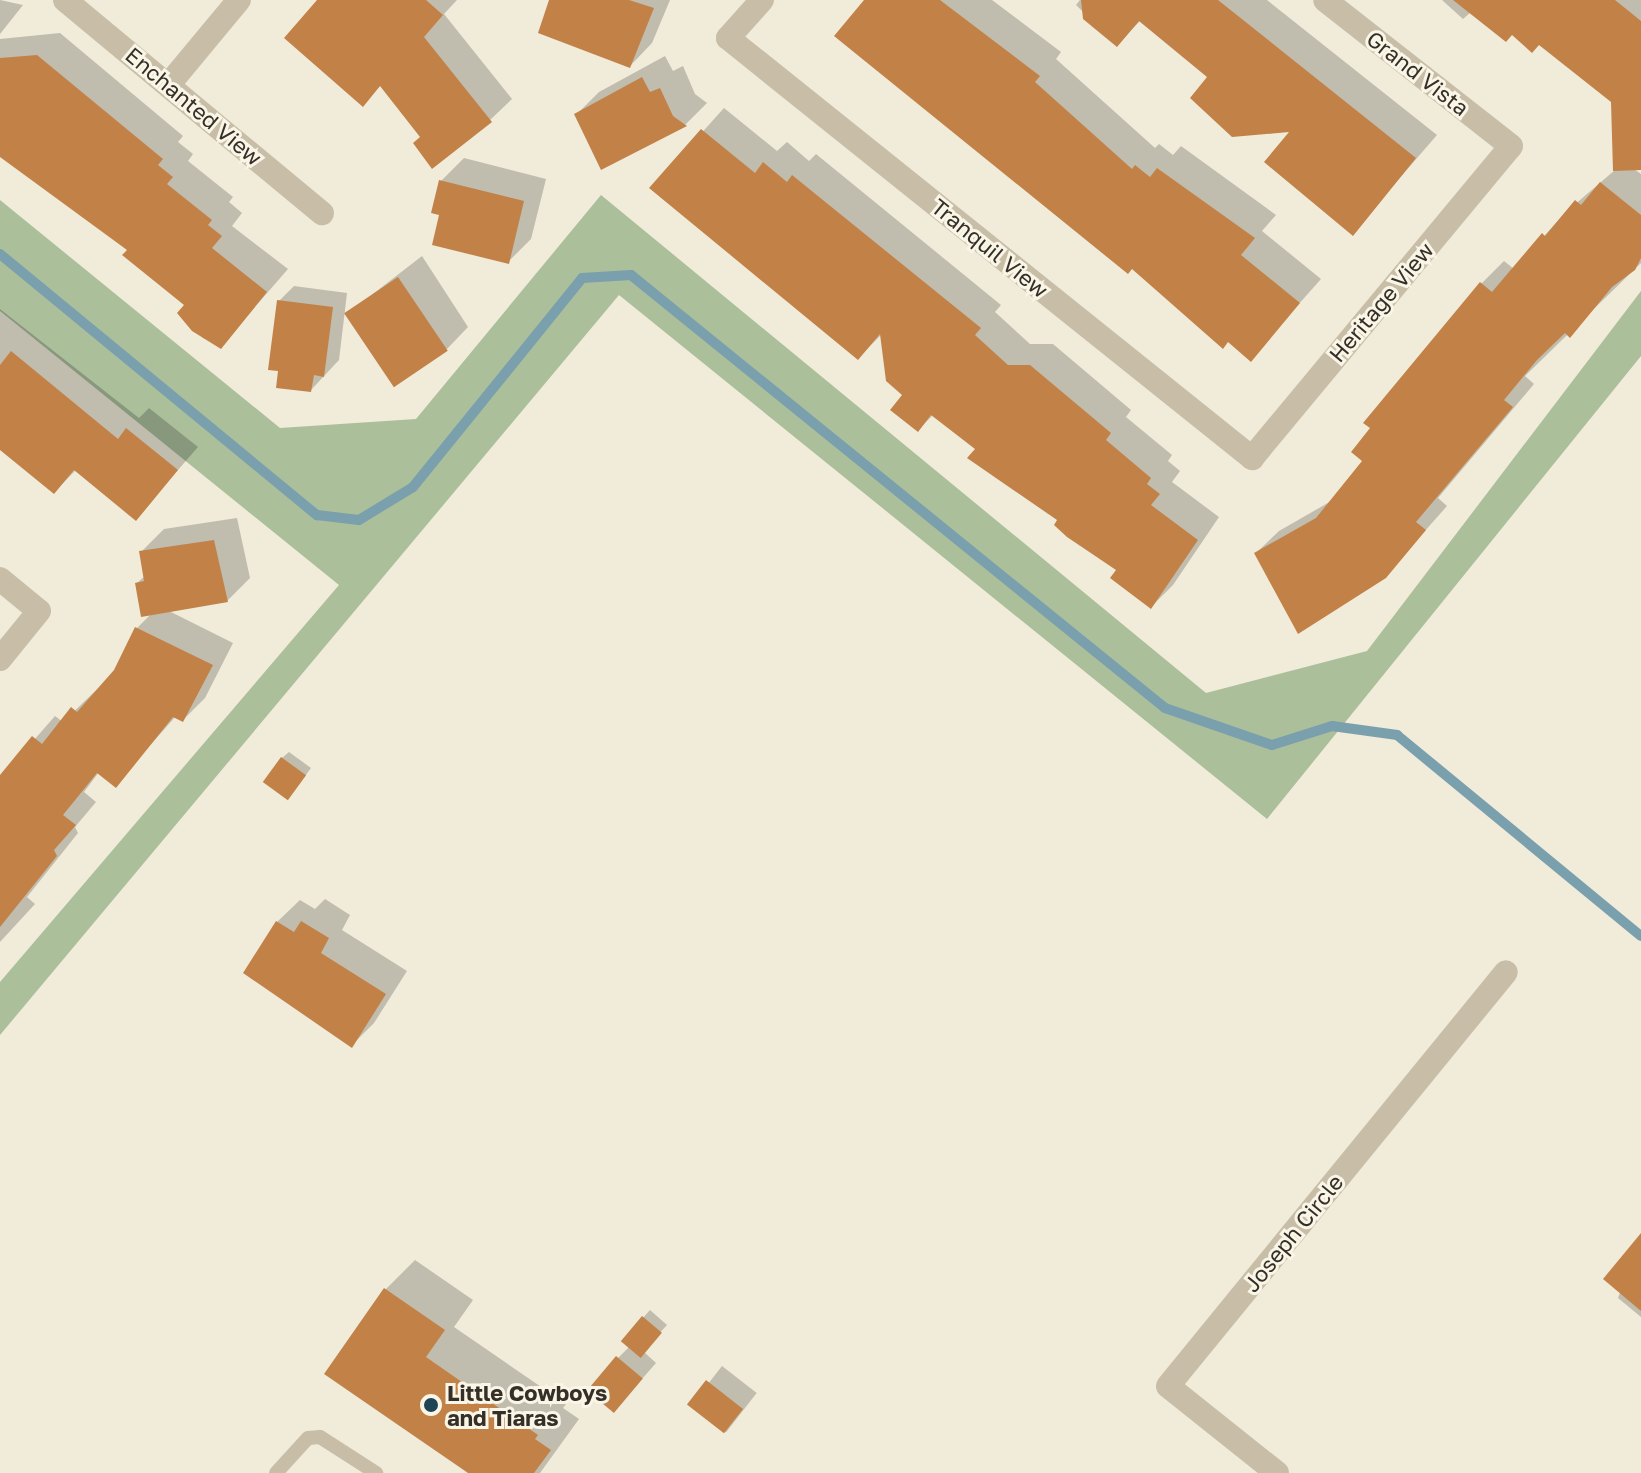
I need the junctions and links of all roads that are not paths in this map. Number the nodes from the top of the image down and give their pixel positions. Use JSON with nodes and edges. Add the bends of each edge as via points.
{"nodes":[{"id":1,"x":65,"y":0,"type":"edge"},
{"id":2,"x":239,"y":0,"type":"edge"},
{"id":3,"x":762,"y":0,"type":"edge"},
{"id":4,"x":1325,"y":0,"type":"edge"},
{"id":5,"x":170,"y":83,"type":"junction"},
{"id":6,"x":1511,"y":146,"type":"joint"},
{"id":7,"x":322,"y":213,"type":"dead end"},
{"id":8,"x":1252,"y":458,"type":"joint"},
{"id":9,"x":0,"y":579,"type":"edge"},
{"id":10,"x":0,"y":659,"type":"edge"},
{"id":11,"x":1506,"y":972,"type":"dead end"},
{"id":12,"x":278,"y":1472,"type":"edge"},
{"id":13,"x":376,"y":1473,"type":"edge"},
{"id":14,"x":1277,"y":1473,"type":"edge"}],
"edges":[{"from":1,"to":5,"type":"street","name":"Enchanted View"},
{"from":2,"to":5,"type":"street"},
{"from":3,"to":8,"type":"street","name":"Tranquil View","via":[[728,38]]},
{"from":4,"to":6,"type":"street","name":"Grand Vista"},
{"from":5,"to":7,"type":"street","name":"Enchanted View"},
{"from":6,"to":8,"type":"street","name":"Heritage View"},
{"from":9,"to":10,"type":"street","via":[[39,611]]},
{"from":11,"to":14,"type":"street","name":"Joseph Circle","via":[[1168,1386]]},
{"from":12,"to":13,"type":"lane","via":[[308,1438],[320,1437]]}]}
